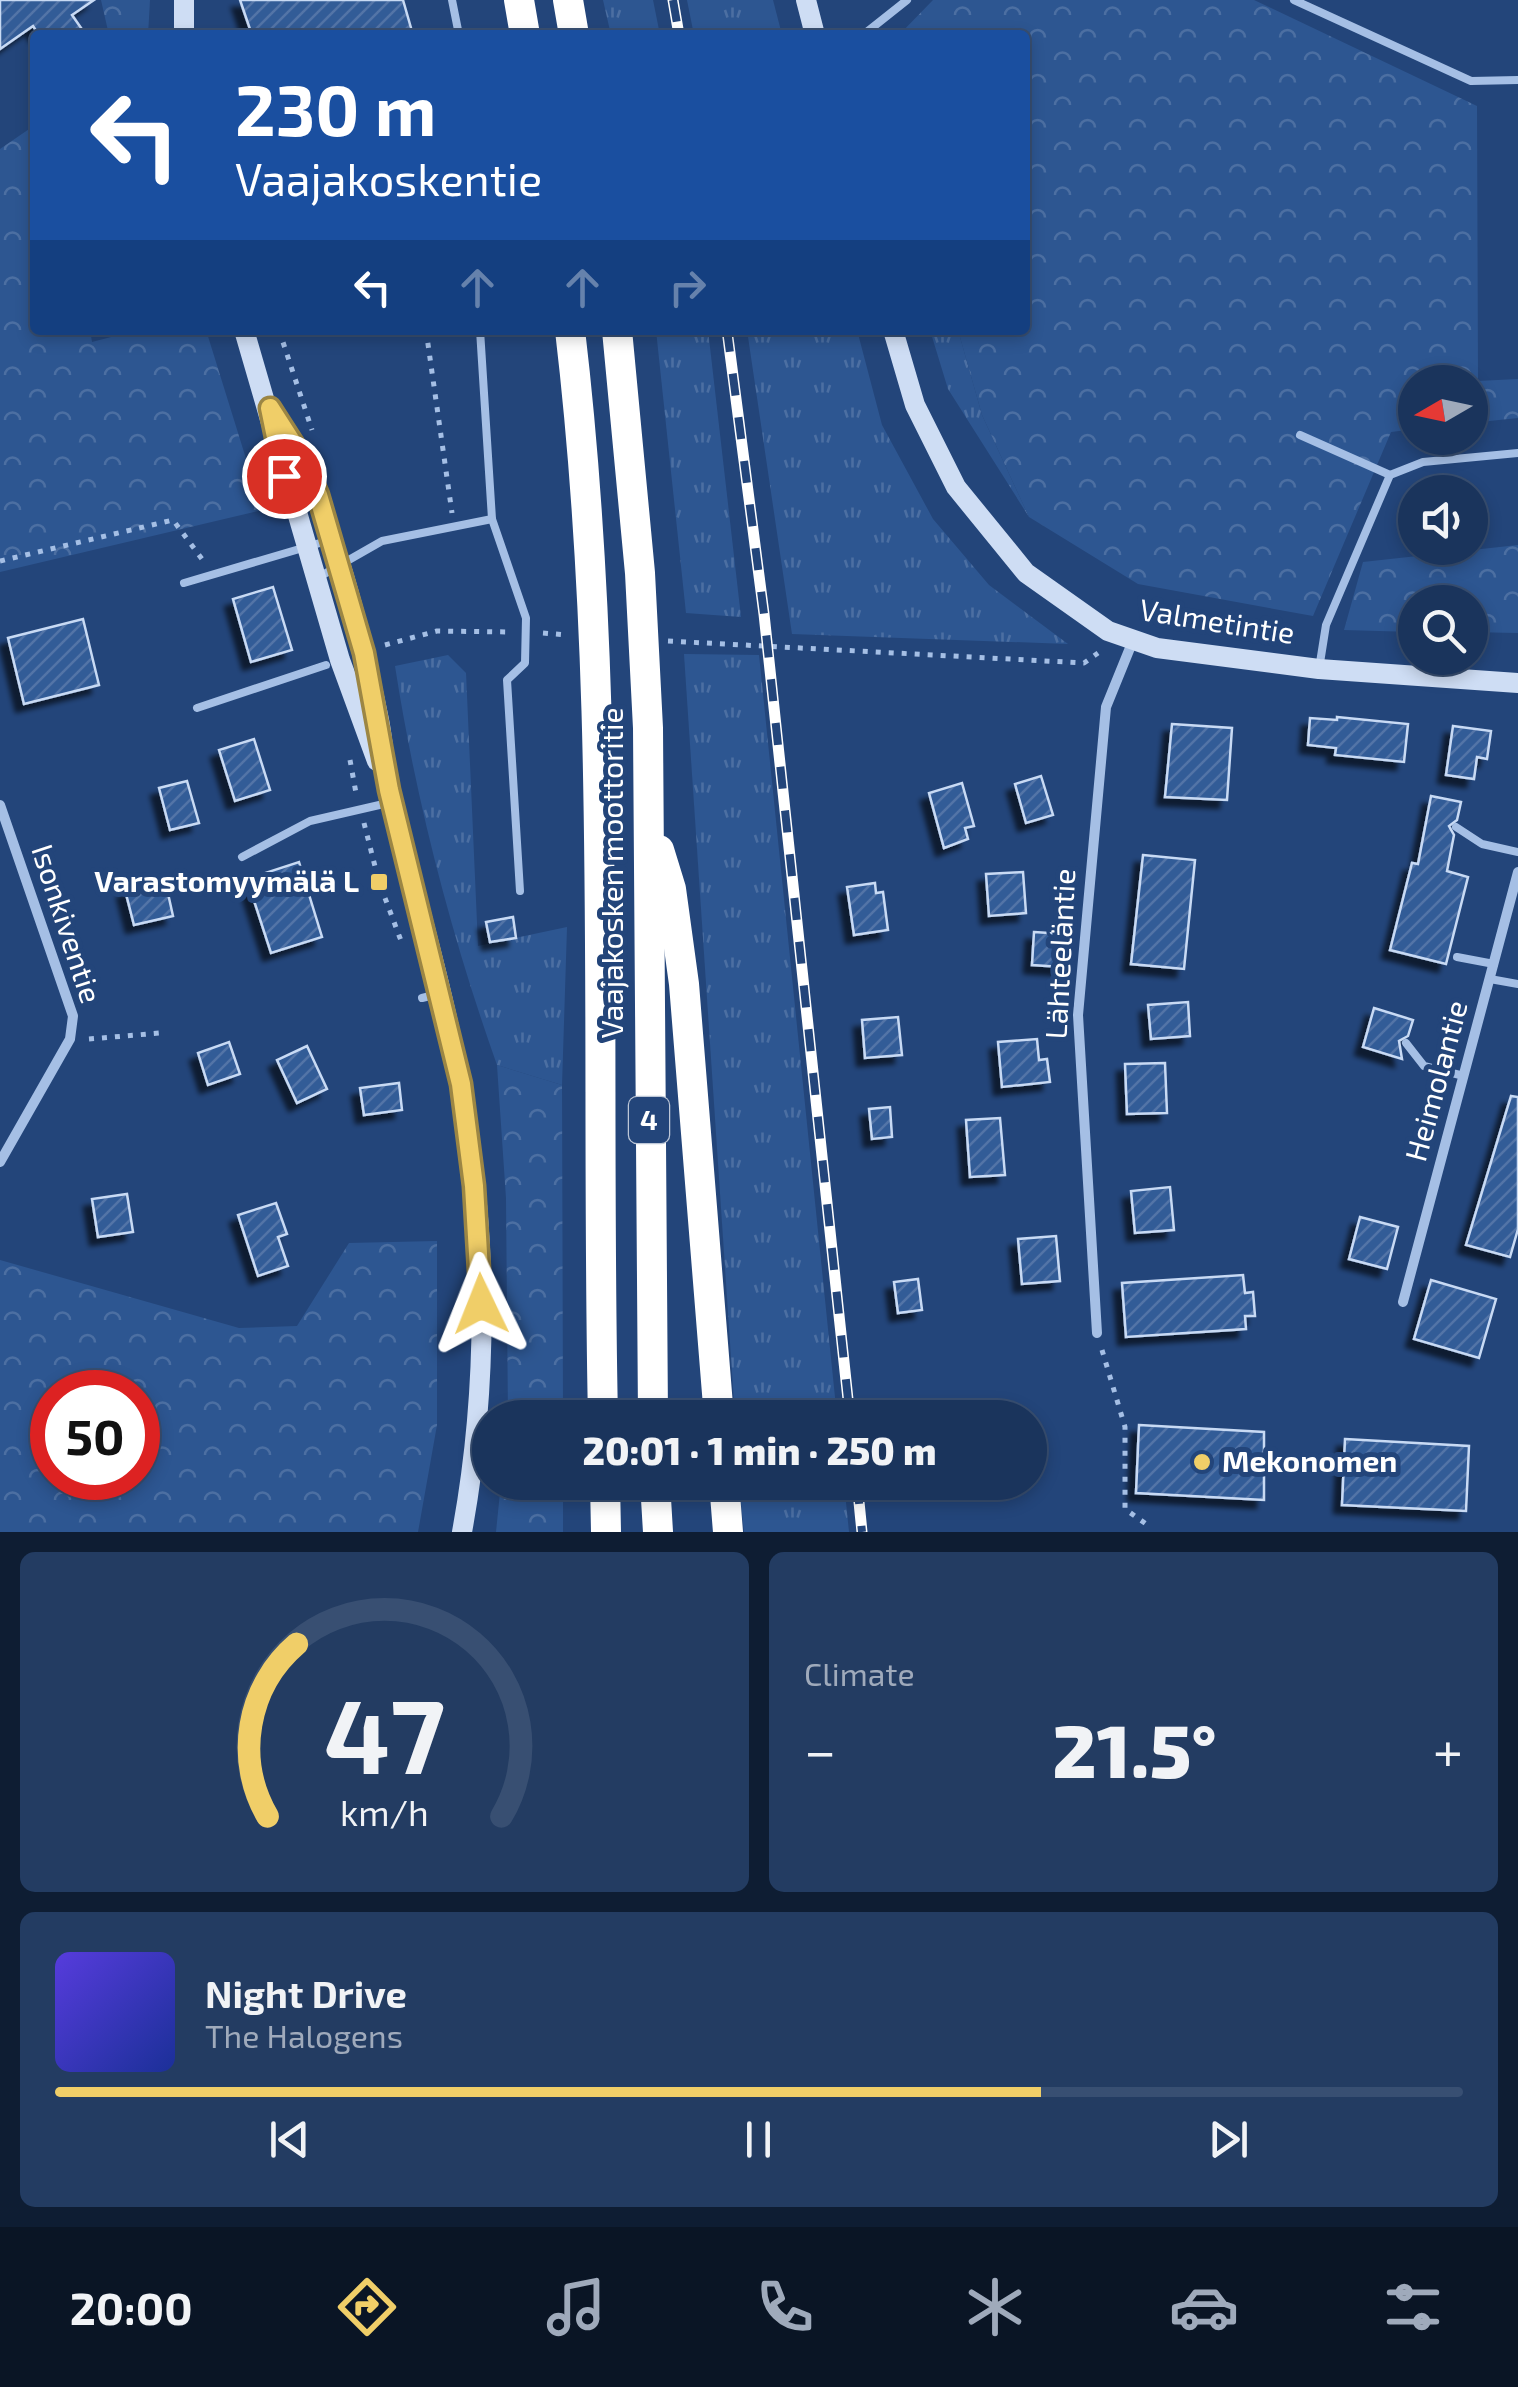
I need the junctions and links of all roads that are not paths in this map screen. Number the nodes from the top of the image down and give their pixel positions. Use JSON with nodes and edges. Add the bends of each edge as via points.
{"nodes":[{"id":1,"x":184,"y":0,"type":"edge"},
{"id":2,"x":452,"y":0,"type":"edge"},
{"id":3,"x":519,"y":0,"type":"edge"},
{"id":4,"x":568,"y":0,"type":"edge"},
{"id":5,"x":806,"y":0,"type":"edge"},
{"id":6,"x":907,"y":0,"type":"edge"},
{"id":7,"x":1294,"y":0,"type":"edge"},
{"id":8,"x":184,"y":30,"type":"edge"},
{"id":9,"x":457,"y":30,"type":"edge"},
{"id":10,"x":523,"y":30,"type":"edge"},
{"id":11,"x":573,"y":30,"type":"edge"},
{"id":12,"x":814,"y":30,"type":"edge"},
{"id":13,"x":869,"y":30,"type":"edge"},
{"id":14,"x":1518,"y":80,"type":"edge"},
{"id":15,"x":246,"y":335,"type":"edge"},
{"id":16,"x":480,"y":335,"type":"edge"},
{"id":17,"x":571,"y":335,"type":"edge"},
{"id":18,"x":617,"y":335,"type":"edge"},
{"id":19,"x":895,"y":335,"type":"edge"},
{"id":20,"x":270,"y":408,"type":"junction"},
{"id":21,"x":1300,"y":435,"type":"dead end"},
{"id":22,"x":1518,"y":453,"type":"edge"},
{"id":23,"x":1390,"y":475,"type":"junction"},
{"id":24,"x":492,"y":519,"type":"junction"},
{"id":25,"x":330,"y":540,"type":"junction"},
{"id":26,"x":306,"y":546,"type":"junction"},
{"id":27,"x":337,"y":564,"type":"junction"},
{"id":28,"x":316,"y":579,"type":"junction"},
{"id":29,"x":184,"y":583,"type":"dead end"},
{"id":30,"x":1132,"y":643,"type":"junction"},
{"id":31,"x":326,"y":665,"type":"dead end"},
{"id":32,"x":1319,"y":669,"type":"junction"},
{"id":33,"x":1518,"y":682,"type":"edge"},
{"id":34,"x":197,"y":708,"type":"dead end"},
{"id":35,"x":391,"y":796,"type":"junction"},
{"id":36,"x":0,"y":805,"type":"edge"},
{"id":37,"x":650,"y":822,"type":"junction"},
{"id":38,"x":1456,"y":827,"type":"dead end"},
{"id":39,"x":1518,"y":852,"type":"edge"},
{"id":40,"x":242,"y":856,"type":"dead end"},
{"id":41,"x":1518,"y":872,"type":"edge"},
{"id":42,"x":520,"y":892,"type":"dead end"},
{"id":43,"x":1456,"y":957,"type":"dead end"},
{"id":44,"x":1494,"y":964,"type":"junction"},
{"id":45,"x":1490,"y":979,"type":"junction"},
{"id":46,"x":1518,"y":984,"type":"edge"},
{"id":47,"x":1406,"y":1044,"type":"dead end"},
{"id":48,"x":1464,"y":1076,"type":"junction"},
{"id":49,"x":0,"y":1162,"type":"edge"},
{"id":50,"x":1402,"y":1302,"type":"dead end"},
{"id":51,"x":1097,"y":1333,"type":"road end"},
{"id":52,"x":604,"y":1400,"type":"edge"},
{"id":53,"x":653,"y":1400,"type":"edge"},
{"id":54,"x":718,"y":1400,"type":"edge"},
{"id":55,"x":605,"y":1500,"type":"edge"},
{"id":56,"x":656,"y":1500,"type":"edge"},
{"id":57,"x":725,"y":1500,"type":"edge"},
{"id":58,"x":462,"y":1532,"type":"edge"},
{"id":59,"x":606,"y":1532,"type":"edge"},
{"id":60,"x":658,"y":1532,"type":"edge"},
{"id":61,"x":728,"y":1532,"type":"edge"}],
"edges":[{"from":1,"to":8,"type":"main road"},
{"from":2,"to":9,"type":"lane"},
{"from":3,"to":10,"type":"highway"},
{"from":4,"to":11,"type":"highway"},
{"from":5,"to":12,"type":"main road"},
{"from":6,"to":13,"type":"lane"},
{"from":7,"to":14,"type":"lane","via":[[1471,82]]},
{"from":15,"to":20,"type":"main road"},
{"from":16,"to":24,"type":"lane"},
{"from":17,"to":52,"type":"highway","name":"Vaajakosken moottoritie","number":"4","via":[[600,732]]},
{"from":18,"to":37,"type":"highway","name":"Vaajakosken moottoritie","number":"4","via":[[640,572]]},
{"from":19,"to":30,"type":"main road","name":"Valmetintie","via":[[934,448],[991,534],[1064,603]]},
{"from":20,"to":25,"type":"main road","via":[[302,458]]},
{"from":20,"to":26,"type":"main road"},
{"from":21,"to":23,"type":"lane"},
{"from":22,"to":23,"type":"lane","via":[[1423,462]]},
{"from":23,"to":32,"type":"lane","via":[[1326,626]]},
{"from":24,"to":27,"type":"lane","via":[[382,541]]},
{"from":24,"to":42,"type":"lane","via":[[526,618],[525,663],[507,680]]},
{"from":25,"to":26,"type":"lane"},
{"from":25,"to":27,"type":"main road"},
{"from":26,"to":28,"type":"main road"},
{"from":26,"to":29,"type":"lane"},
{"from":27,"to":28,"type":"lane"},
{"from":27,"to":35,"type":"main road","via":[[364,653]]},
{"from":28,"to":35,"type":"main road"},
{"from":30,"to":32,"type":"main road","name":"Valmetintie"},
{"from":30,"to":51,"type":"street","name":"Lähteeläntie","via":[[1106,707],[1078,1015]]},
{"from":31,"to":34,"type":"lane"},
{"from":32,"to":33,"type":"main road","name":"Valmetintie"},
{"from":35,"to":40,"type":"lane","via":[[310,820]]},
{"from":35,"to":58,"type":"main road","via":[[432,995],[461,1084],[481,1275],[475,1433]]},
{"from":36,"to":49,"type":"street","name":"Isonkiventie","via":[[73,1016],[70,1039]]},
{"from":37,"to":53,"type":"highway","name":"Vaajakosken moottoritie","number":"4"},
{"from":37,"to":54,"type":"highway","via":[[671,888],[684,984]]},
{"from":38,"to":39,"type":"lane","via":[[1482,844]]},
{"from":41,"to":44,"type":"street","name":"Heimolantie"},
{"from":43,"to":44,"type":"lane"},
{"from":44,"to":45,"type":"street","name":"Heimolantie"},
{"from":45,"to":46,"type":"lane"},
{"from":45,"to":48,"type":"street","name":"Heimolantie"},
{"from":47,"to":48,"type":"lane","via":[[1424,1066]]},
{"from":48,"to":50,"type":"street","name":"Heimolantie"},
{"from":55,"to":59,"type":"highway"},
{"from":56,"to":60,"type":"highway"},
{"from":57,"to":61,"type":"highway"}]}
